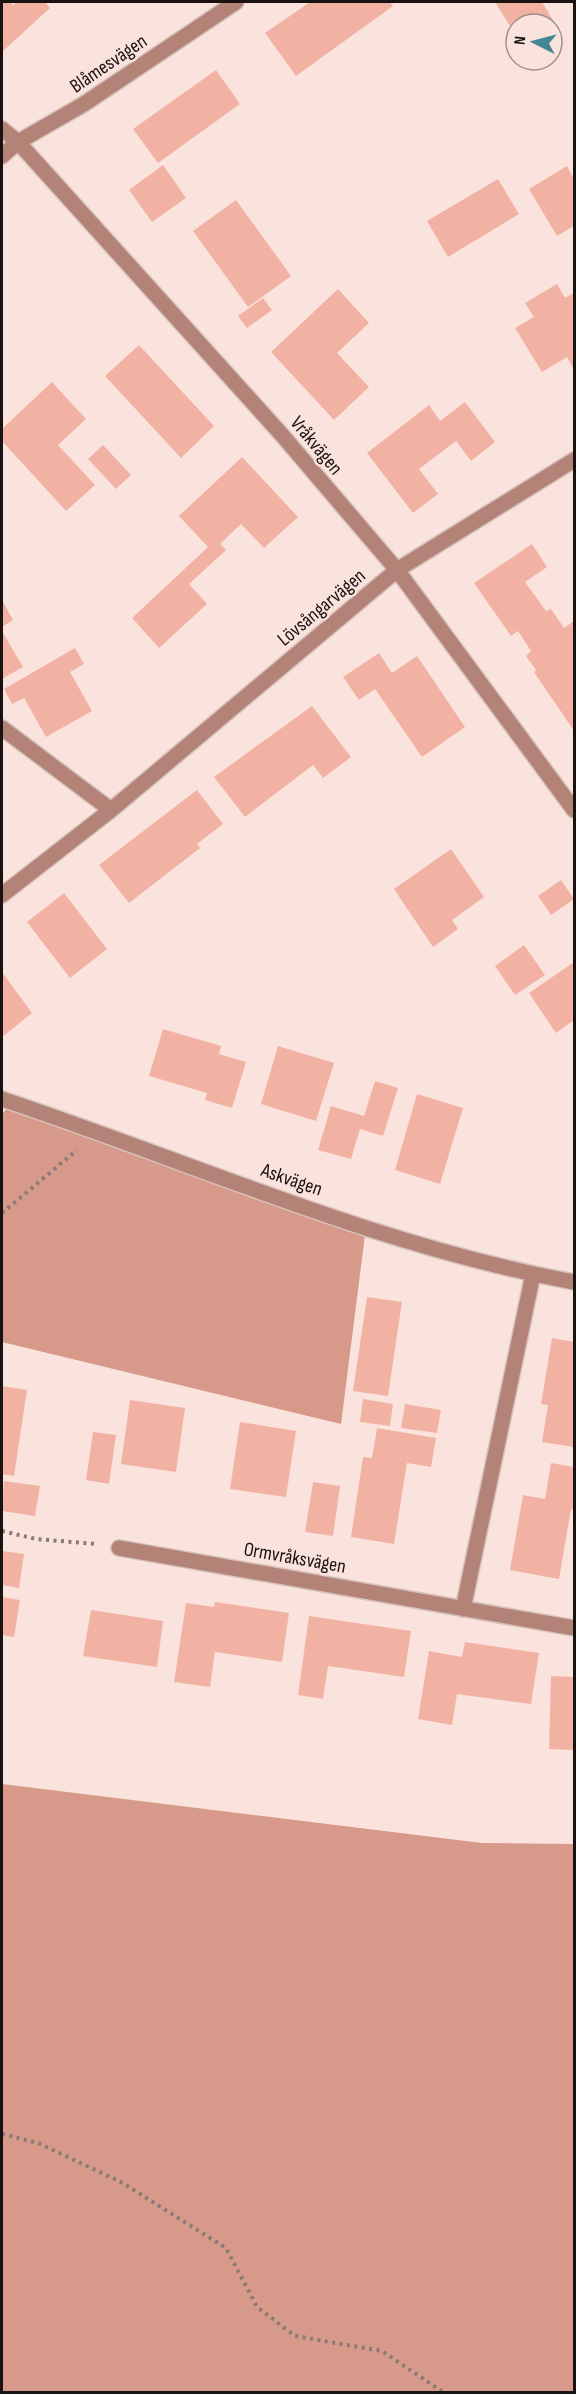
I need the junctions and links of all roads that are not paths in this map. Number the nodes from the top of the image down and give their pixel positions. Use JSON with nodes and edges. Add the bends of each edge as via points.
{"nodes":[{"id":1,"x":236,"y":2,"type":"edge"},
{"id":2,"x":2,"y":129,"type":"edge"},
{"id":3,"x":18,"y":142,"type":"junction"},
{"id":4,"x":2,"y":156,"type":"edge"},
{"id":5,"x":574,"y":460,"type":"edge"},
{"id":6,"x":397,"y":570,"type":"junction"},
{"id":7,"x":2,"y":728,"type":"edge"},
{"id":8,"x":111,"y":810,"type":"junction"},
{"id":9,"x":574,"y":810,"type":"edge"},
{"id":10,"x":2,"y":895,"type":"edge"},
{"id":11,"x":2,"y":1100,"type":"edge"},
{"id":12,"x":533,"y":1274,"type":"junction"},
{"id":13,"x":574,"y":1282,"type":"edge"},
{"id":14,"x":118,"y":1548,"type":"road end"},
{"id":15,"x":463,"y":1609,"type":"junction"},
{"id":16,"x":574,"y":1628,"type":"edge"}],
"edges":[{"from":1,"to":3,"type":"street","name":"Blåmesvägen","via":[[84,104]]},
{"from":2,"to":3,"type":"street","name":"Vråkvägen"},
{"from":3,"to":4,"type":"street","name":"Blåmesvägen"},
{"from":3,"to":6,"type":"street","name":"Vråkvägen","via":[[282,435]]},
{"from":5,"to":6,"type":"street","name":"Lövsångarvägen"},
{"from":6,"to":8,"type":"street","name":"Lövsångarvägen"},
{"from":6,"to":9,"type":"street","name":"Vråkvägen"},
{"from":7,"to":8,"type":"street"},
{"from":8,"to":10,"type":"street","name":"Lövsångarvägen"},
{"from":11,"to":12,"type":"street","name":"Askvägen","via":[[366,1227]]},
{"from":12,"to":13,"type":"street","name":"Askvägen"},
{"from":12,"to":15,"type":"street"},
{"from":14,"to":15,"type":"street","name":"Ormvråksvägen"},
{"from":15,"to":16,"type":"street","name":"Ormvråksvägen"}]}
